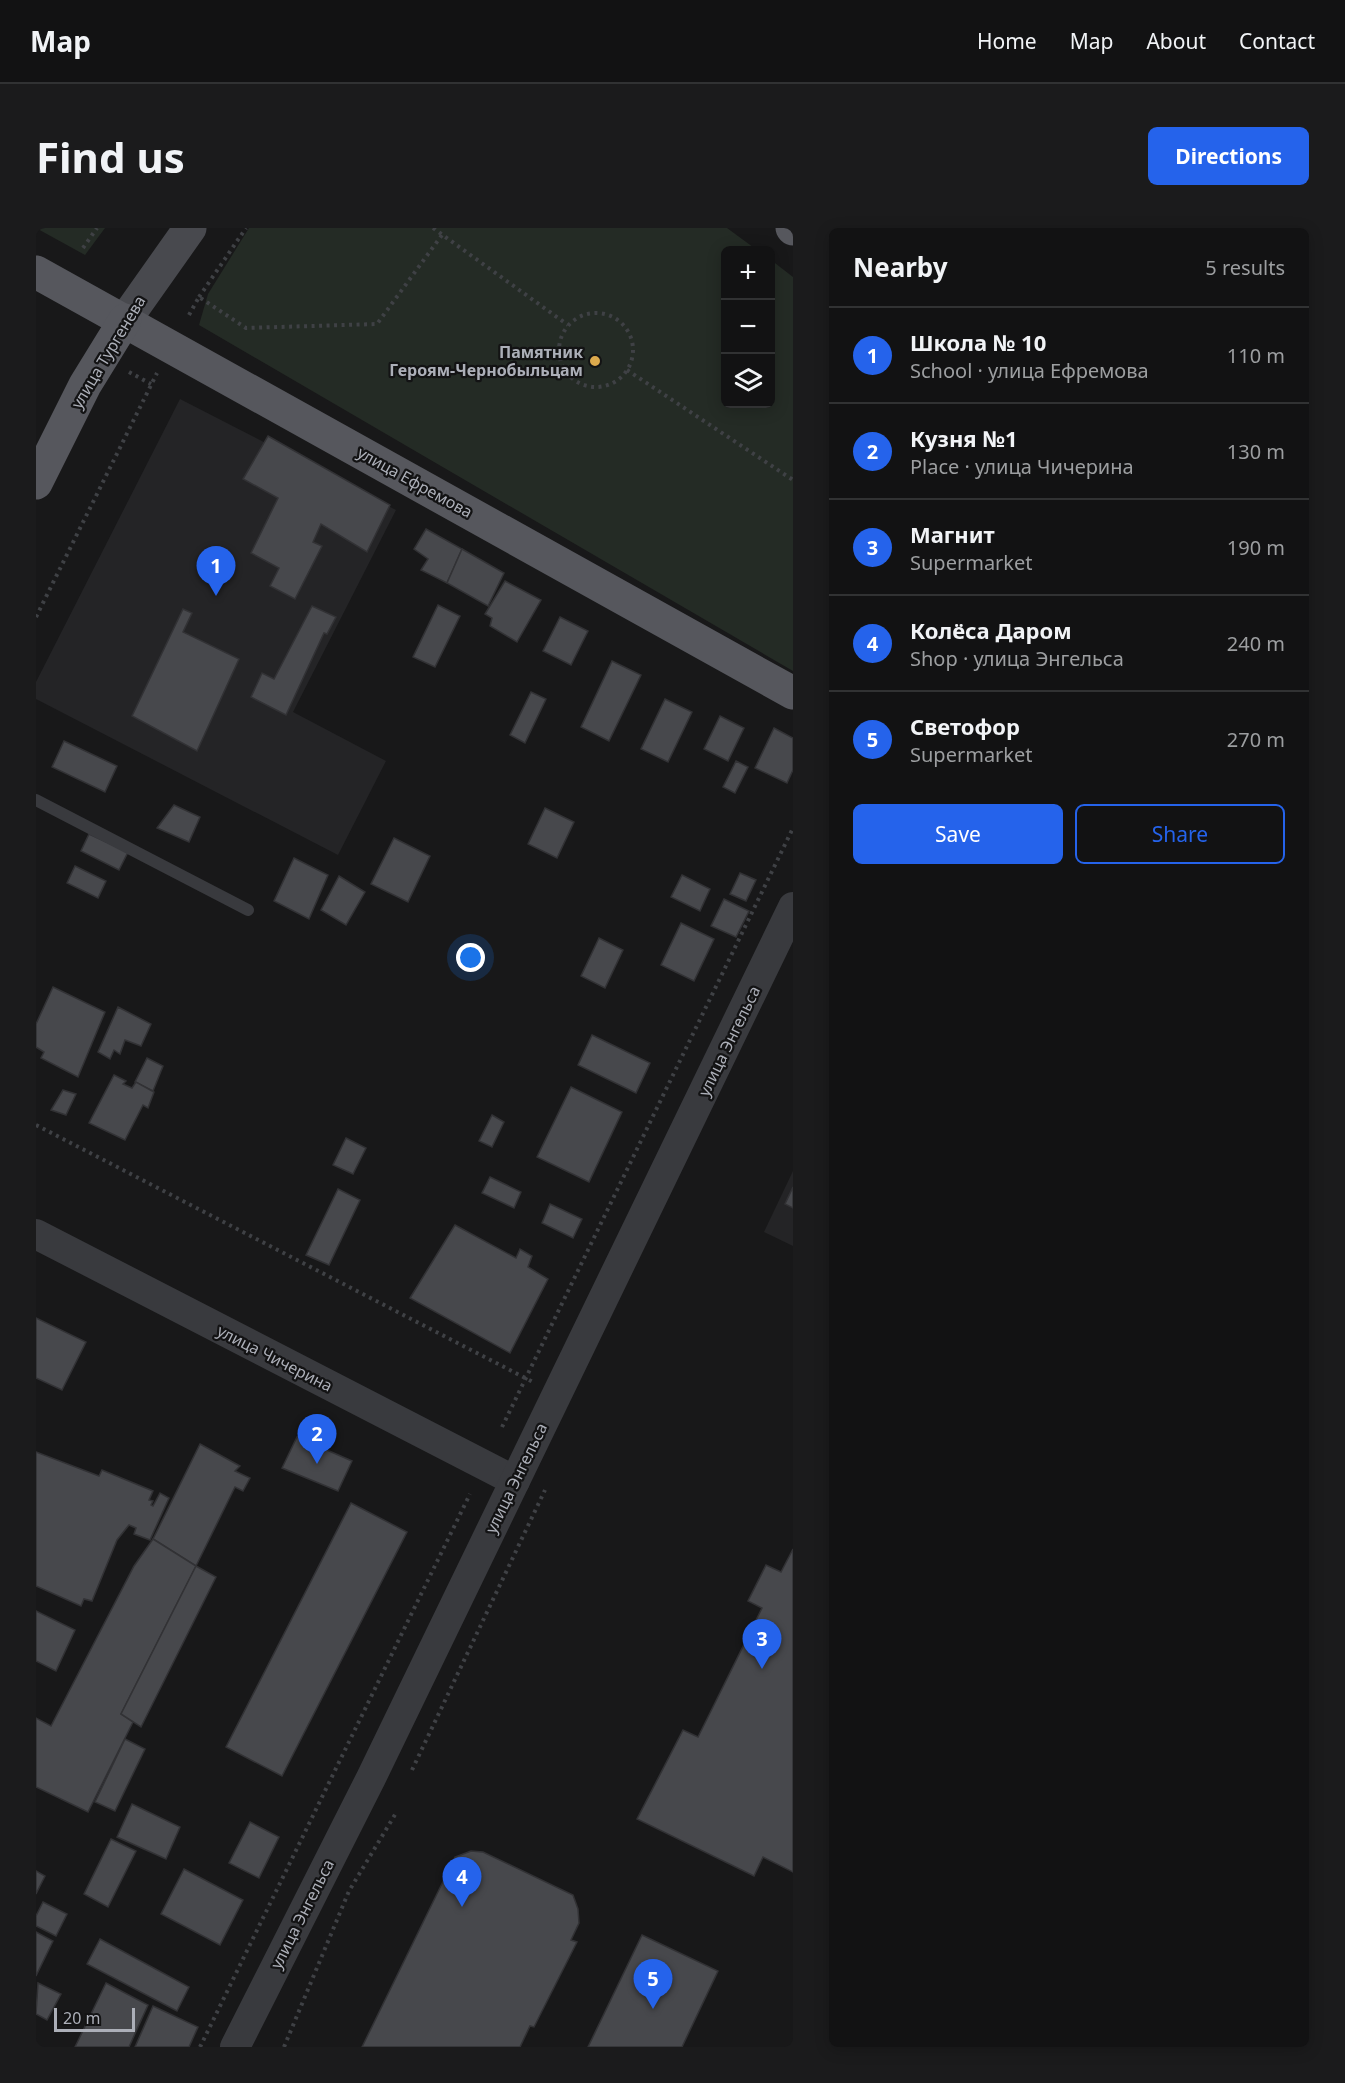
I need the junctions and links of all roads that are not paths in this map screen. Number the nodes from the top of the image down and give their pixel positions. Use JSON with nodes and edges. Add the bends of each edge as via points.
{"nodes":[{"id":1,"x":190,"y":228,"type":"edge"},
{"id":2,"x":36,"y":272,"type":"edge"},
{"id":3,"x":124,"y":320,"type":"junction"},
{"id":4,"x":36,"y":483,"type":"edge"},
{"id":5,"x":793,"y":693,"type":"edge"},
{"id":6,"x":36,"y":800,"type":"edge"},
{"id":7,"x":793,"y":907,"type":"edge"},
{"id":8,"x":248,"y":910,"type":"dead end"},
{"id":9,"x":36,"y":1234,"type":"edge"},
{"id":10,"x":515,"y":1481,"type":"junction"},
{"id":11,"x":235,"y":2047,"type":"edge"}],
"edges":[{"from":1,"to":3,"type":"main road","name":"улица Тургенева"},
{"from":2,"to":3,"type":"main road","name":"улица Ефремова"},
{"from":3,"to":4,"type":"main road","name":"улица Тургенева","via":[[85,385]]},
{"from":3,"to":5,"type":"main road","name":"улица Ефремова"},
{"from":6,"to":8,"type":"lane"},
{"from":7,"to":10,"type":"street","name":"улица Энгельса"},
{"from":9,"to":10,"type":"street","name":"улица Чичерина"},
{"from":10,"to":11,"type":"street","name":"улица Энгельса"}]}
